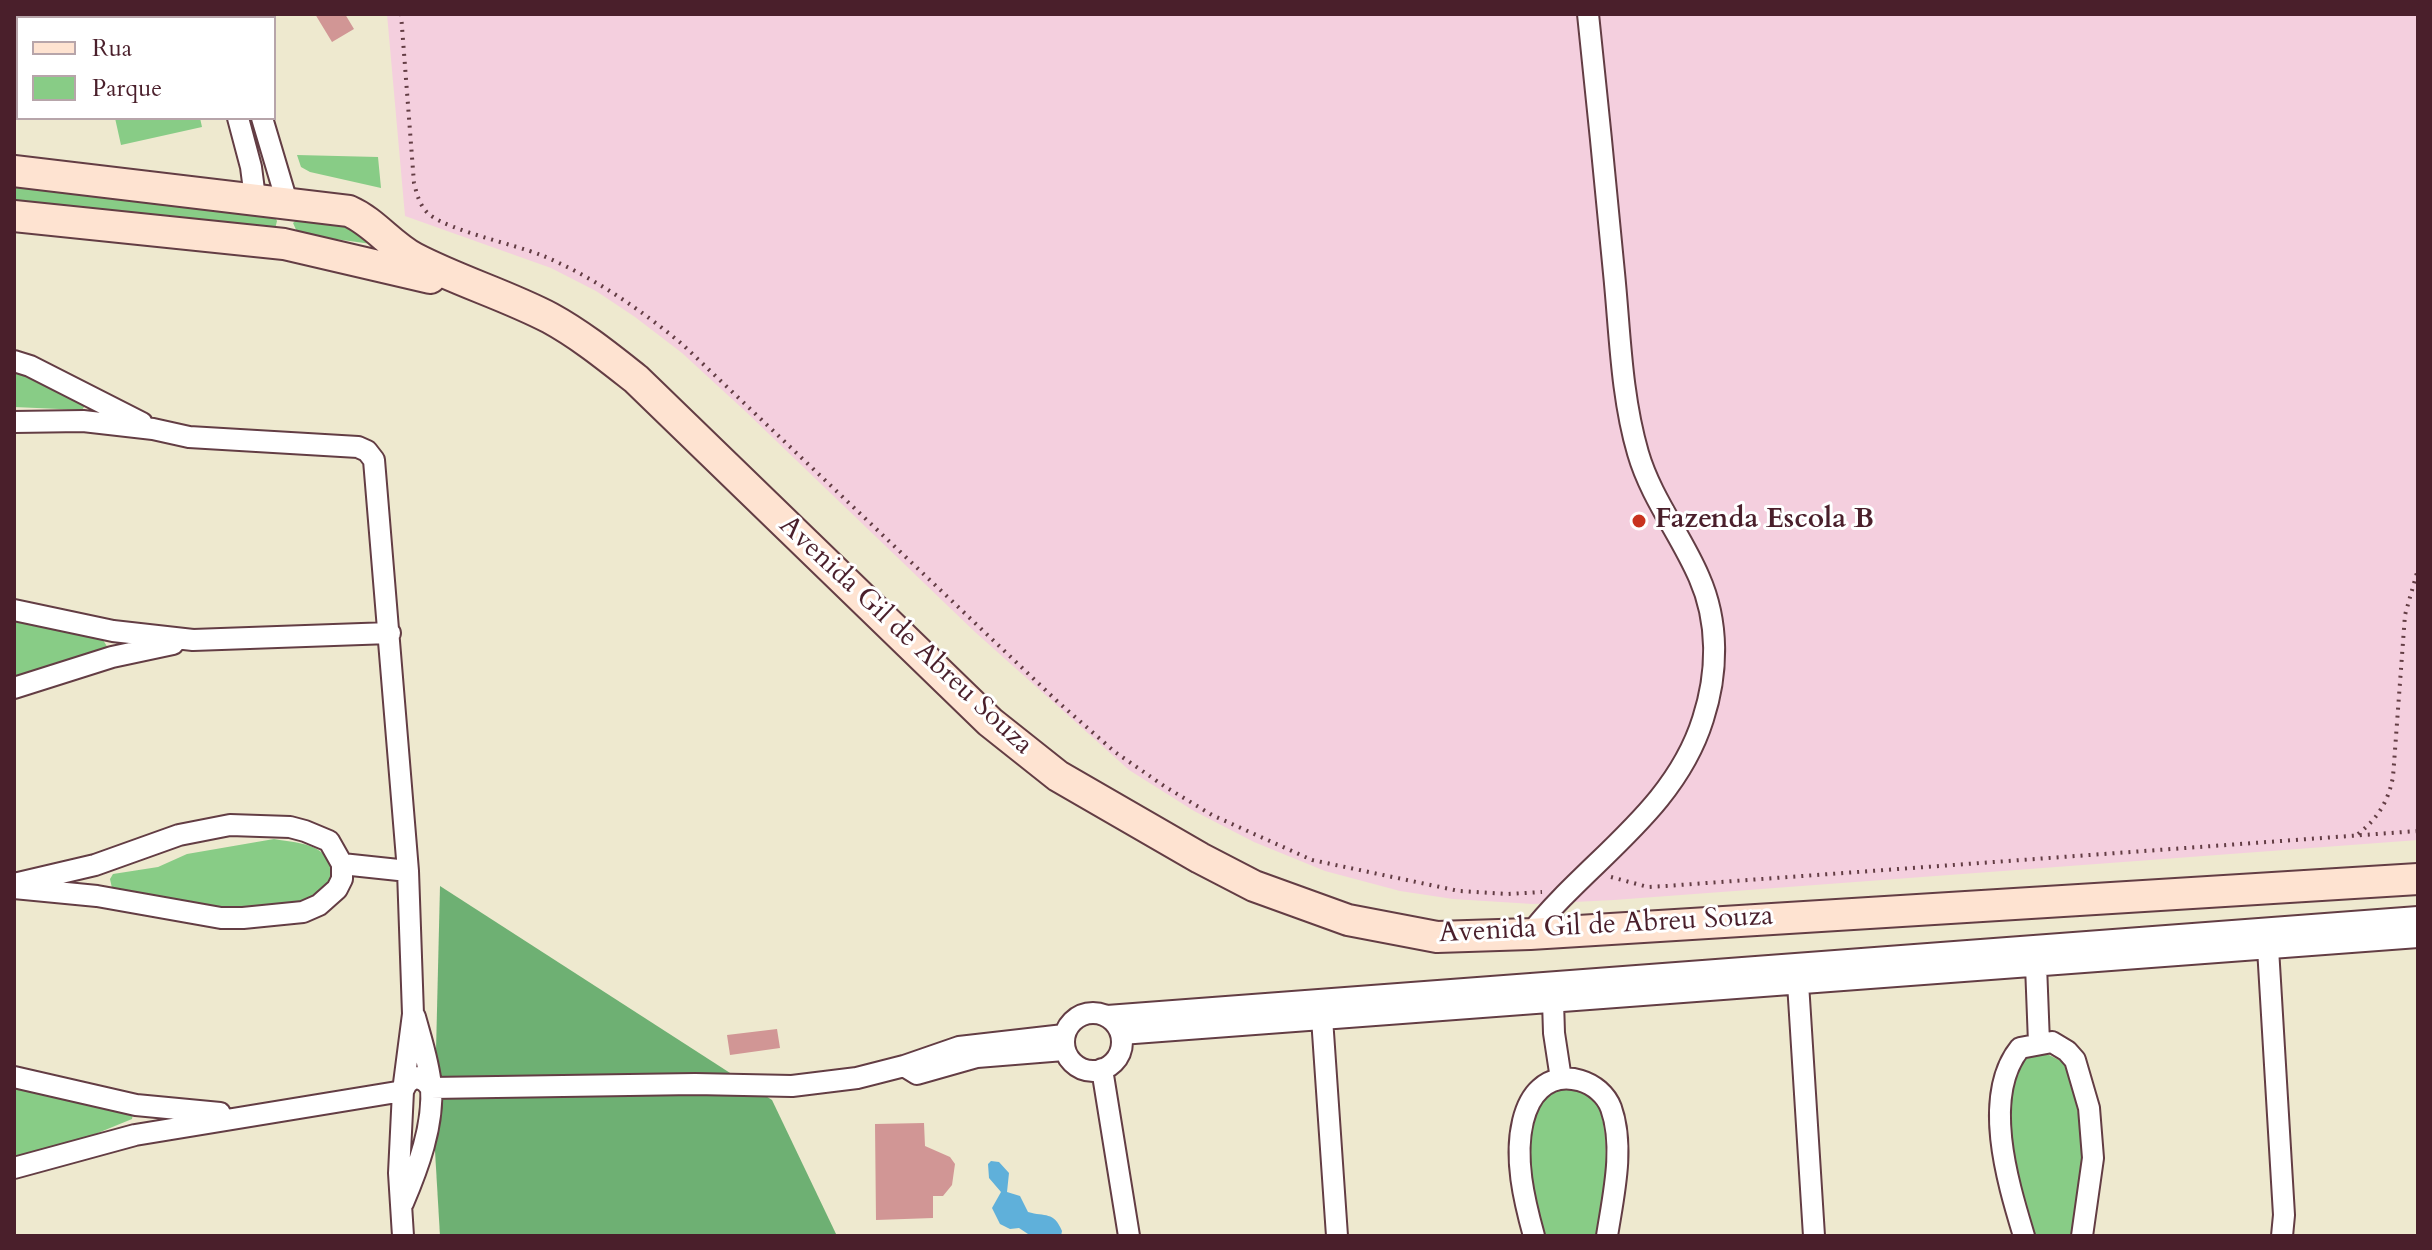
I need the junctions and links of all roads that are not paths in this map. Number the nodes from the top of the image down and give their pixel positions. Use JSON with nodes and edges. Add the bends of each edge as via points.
{"nodes":[{"id":1,"x":1588,"y":14,"type":"edge"},
{"id":2,"x":239,"y":120,"type":"edge"},
{"id":3,"x":263,"y":120,"type":"edge"},
{"id":4,"x":273,"y":120,"type":"edge"},
{"id":5,"x":14,"y":171,"type":"edge"},
{"id":6,"x":286,"y":196,"type":"junction"},
{"id":7,"x":255,"y":198,"type":"junction"},
{"id":8,"x":14,"y":216,"type":"edge"},
{"id":9,"x":284,"y":244,"type":"junction"},
{"id":10,"x":483,"y":290,"type":"junction"},
{"id":11,"x":14,"y":361,"type":"edge"},
{"id":12,"x":90,"y":396,"type":"junction"},
{"id":13,"x":83,"y":421,"type":"junction"},
{"id":14,"x":14,"y":422,"type":"edge"},
{"id":15,"x":153,"y":429,"type":"junction"},
{"id":16,"x":14,"y":610,"type":"edge"},
{"id":17,"x":113,"y":631,"type":"junction"},
{"id":18,"x":390,"y":633,"type":"junction"},
{"id":19,"x":193,"y":640,"type":"junction"},
{"id":20,"x":112,"y":657,"type":"junction"},
{"id":21,"x":14,"y":688,"type":"edge"},
{"id":22,"x":342,"y":864,"type":"junction"},
{"id":23,"x":95,"y":865,"type":"junction"},
{"id":24,"x":408,"y":871,"type":"junction"},
{"id":25,"x":2418,"y":879,"type":"edge"},
{"id":26,"x":14,"y":886,"type":"edge"},
{"id":27,"x":97,"y":896,"type":"junction"},
{"id":28,"x":2418,"y":917,"type":"edge"},
{"id":29,"x":1530,"y":934,"type":"junction"},
{"id":30,"x":2418,"y":937,"type":"edge"},
{"id":31,"x":2268,"y":948,"type":"junction"},
{"id":32,"x":2036,"y":965,"type":"junction"},
{"id":33,"x":1798,"y":983,"type":"junction"},
{"id":34,"x":1553,"y":1001,"type":"junction"},
{"id":35,"x":413,"y":1014,"type":"junction"},
{"id":36,"x":1107,"y":1016,"type":"junction"},
{"id":37,"x":1322,"y":1018,"type":"junction"},
{"id":38,"x":1121,"y":1034,"type":"junction"},
{"id":39,"x":1064,"y":1043,"type":"junction"},
{"id":40,"x":2039,"y":1043,"type":"junction"},
{"id":41,"x":1102,"y":1069,"type":"junction"},
{"id":42,"x":14,"y":1077,"type":"edge"},
{"id":43,"x":1561,"y":1079,"type":"junction"},
{"id":44,"x":431,"y":1088,"type":"junction"},
{"id":45,"x":403,"y":1091,"type":"junction"},
{"id":46,"x":136,"y":1105,"type":"junction"},
{"id":47,"x":244,"y":1116,"type":"junction"},
{"id":48,"x":135,"y":1135,"type":"junction"},
{"id":49,"x":14,"y":1168,"type":"edge"},
{"id":50,"x":401,"y":1207,"type":"junction"},
{"id":51,"x":2284,"y":1215,"type":"junction"},
{"id":52,"x":403,"y":1236,"type":"edge"},
{"id":53,"x":1129,"y":1236,"type":"edge"},
{"id":54,"x":1337,"y":1236,"type":"edge"},
{"id":55,"x":1534,"y":1236,"type":"edge"},
{"id":56,"x":1607,"y":1236,"type":"edge"},
{"id":57,"x":1814,"y":1236,"type":"edge"},
{"id":58,"x":2024,"y":1236,"type":"edge"},
{"id":59,"x":2082,"y":1236,"type":"edge"},
{"id":60,"x":2282,"y":1236,"type":"edge"},
{"id":61,"x":2290,"y":1236,"type":"edge"}],
"edges":[{"from":1,"to":29,"type":"street","via":[[1631,420],[1646,475],[1708,601],[1714,671],[1703,720],[1679,773],[1620,843]]},
{"from":2,"to":7,"type":"street"},
{"from":3,"to":6,"type":"street"},
{"from":4,"to":6,"type":"street","via":[[287,172]]},
{"from":5,"to":7,"type":"street","name":"Avenida Gil de Abreu Souza"},
{"from":6,"to":7,"type":"street","name":"Avenida Gil de Abreu Souza"},
{"from":6,"to":9,"type":"street"},
{"from":6,"to":10,"type":"street","name":"Avenida Gil de Abreu Souza","via":[[358,215],[404,252]]},
{"from":8,"to":9,"type":"street","name":"Avenida Gil de Abreu Souza"},
{"from":9,"to":10,"type":"street","name":"Avenida Gil de Abreu Souza"},
{"from":10,"to":29,"type":"street","name":"Avenida Gil de Abreu Souza","via":[[550,318],[636,379],[990,722],[1058,776],[1254,886],[1348,920],[1437,937]]},
{"from":11,"to":12,"type":"street"},
{"from":12,"to":13,"type":"street"},
{"from":12,"to":15,"type":"street"},
{"from":13,"to":14,"type":"street"},
{"from":13,"to":15,"type":"street"},
{"from":15,"to":18,"type":"street","via":[[189,437],[367,451],[377,473]]},
{"from":16,"to":17,"type":"street"},
{"from":17,"to":19,"type":"street"},
{"from":17,"to":20,"type":"street"},
{"from":18,"to":19,"type":"street"},
{"from":18,"to":24,"type":"street"},
{"from":19,"to":20,"type":"street"},
{"from":20,"to":21,"type":"street"},
{"from":22,"to":23,"type":"street","via":[[329,841],[305,831],[230,825],[179,835]]},
{"from":22,"to":24,"type":"street"},
{"from":22,"to":27,"type":"street","via":[[337,889],[303,912],[221,918]]},
{"from":23,"to":26,"type":"street"},
{"from":23,"to":27,"type":"street"},
{"from":24,"to":35,"type":"street"},
{"from":25,"to":29,"type":"street","name":"Avenida Gil de Abreu Souza"},
{"from":26,"to":27,"type":"street"},
{"from":28,"to":36,"type":"street"},
{"from":30,"to":31,"type":"street"},
{"from":31,"to":32,"type":"street"},
{"from":31,"to":51,"type":"street"},
{"from":32,"to":33,"type":"street"},
{"from":32,"to":40,"type":"street"},
{"from":33,"to":34,"type":"street"},
{"from":33,"to":57,"type":"street"},
{"from":34,"to":37,"type":"street"},
{"from":34,"to":43,"type":"street"},
{"from":35,"to":44,"type":"street"},
{"from":35,"to":45,"type":"street"},
{"from":36,"to":38,"type":"street"},
{"from":36,"to":39,"type":"street","via":[[1080,1015]]},
{"from":37,"to":38,"type":"street"},
{"from":37,"to":54,"type":"street"},
{"from":38,"to":41,"type":"street","via":[[1116,1059]]},
{"from":39,"to":41,"type":"street","via":[[1075,1065]]},
{"from":39,"to":44,"type":"street","via":[[977,1057],[917,1074],[904,1066],[833,1083],[792,1086]]},
{"from":40,"to":58,"type":"street","via":[[2020,1048],[2010,1060],[2000,1095],[2008,1180]]},
{"from":40,"to":59,"type":"street","via":[[2052,1042],[2075,1060],[2089,1108],[2093,1158]]},
{"from":41,"to":53,"type":"street"},
{"from":42,"to":46,"type":"street"},
{"from":43,"to":55,"type":"street","via":[[1542,1087],[1522,1123],[1523,1196]]},
{"from":43,"to":56,"type":"street","via":[[1595,1086],[1612,1110],[1615,1158]]},
{"from":44,"to":45,"type":"street","via":[[419,1103],[410,1102]]},
{"from":44,"to":50,"type":"street","via":[[427,1129]]},
{"from":45,"to":47,"type":"street"},
{"from":45,"to":50,"type":"street"},
{"from":46,"to":47,"type":"street"},
{"from":46,"to":48,"type":"street"},
{"from":47,"to":48,"type":"street"},
{"from":48,"to":49,"type":"street"},
{"from":50,"to":52,"type":"street"},
{"from":51,"to":60,"type":"street"},
{"from":51,"to":61,"type":"street"}]}
